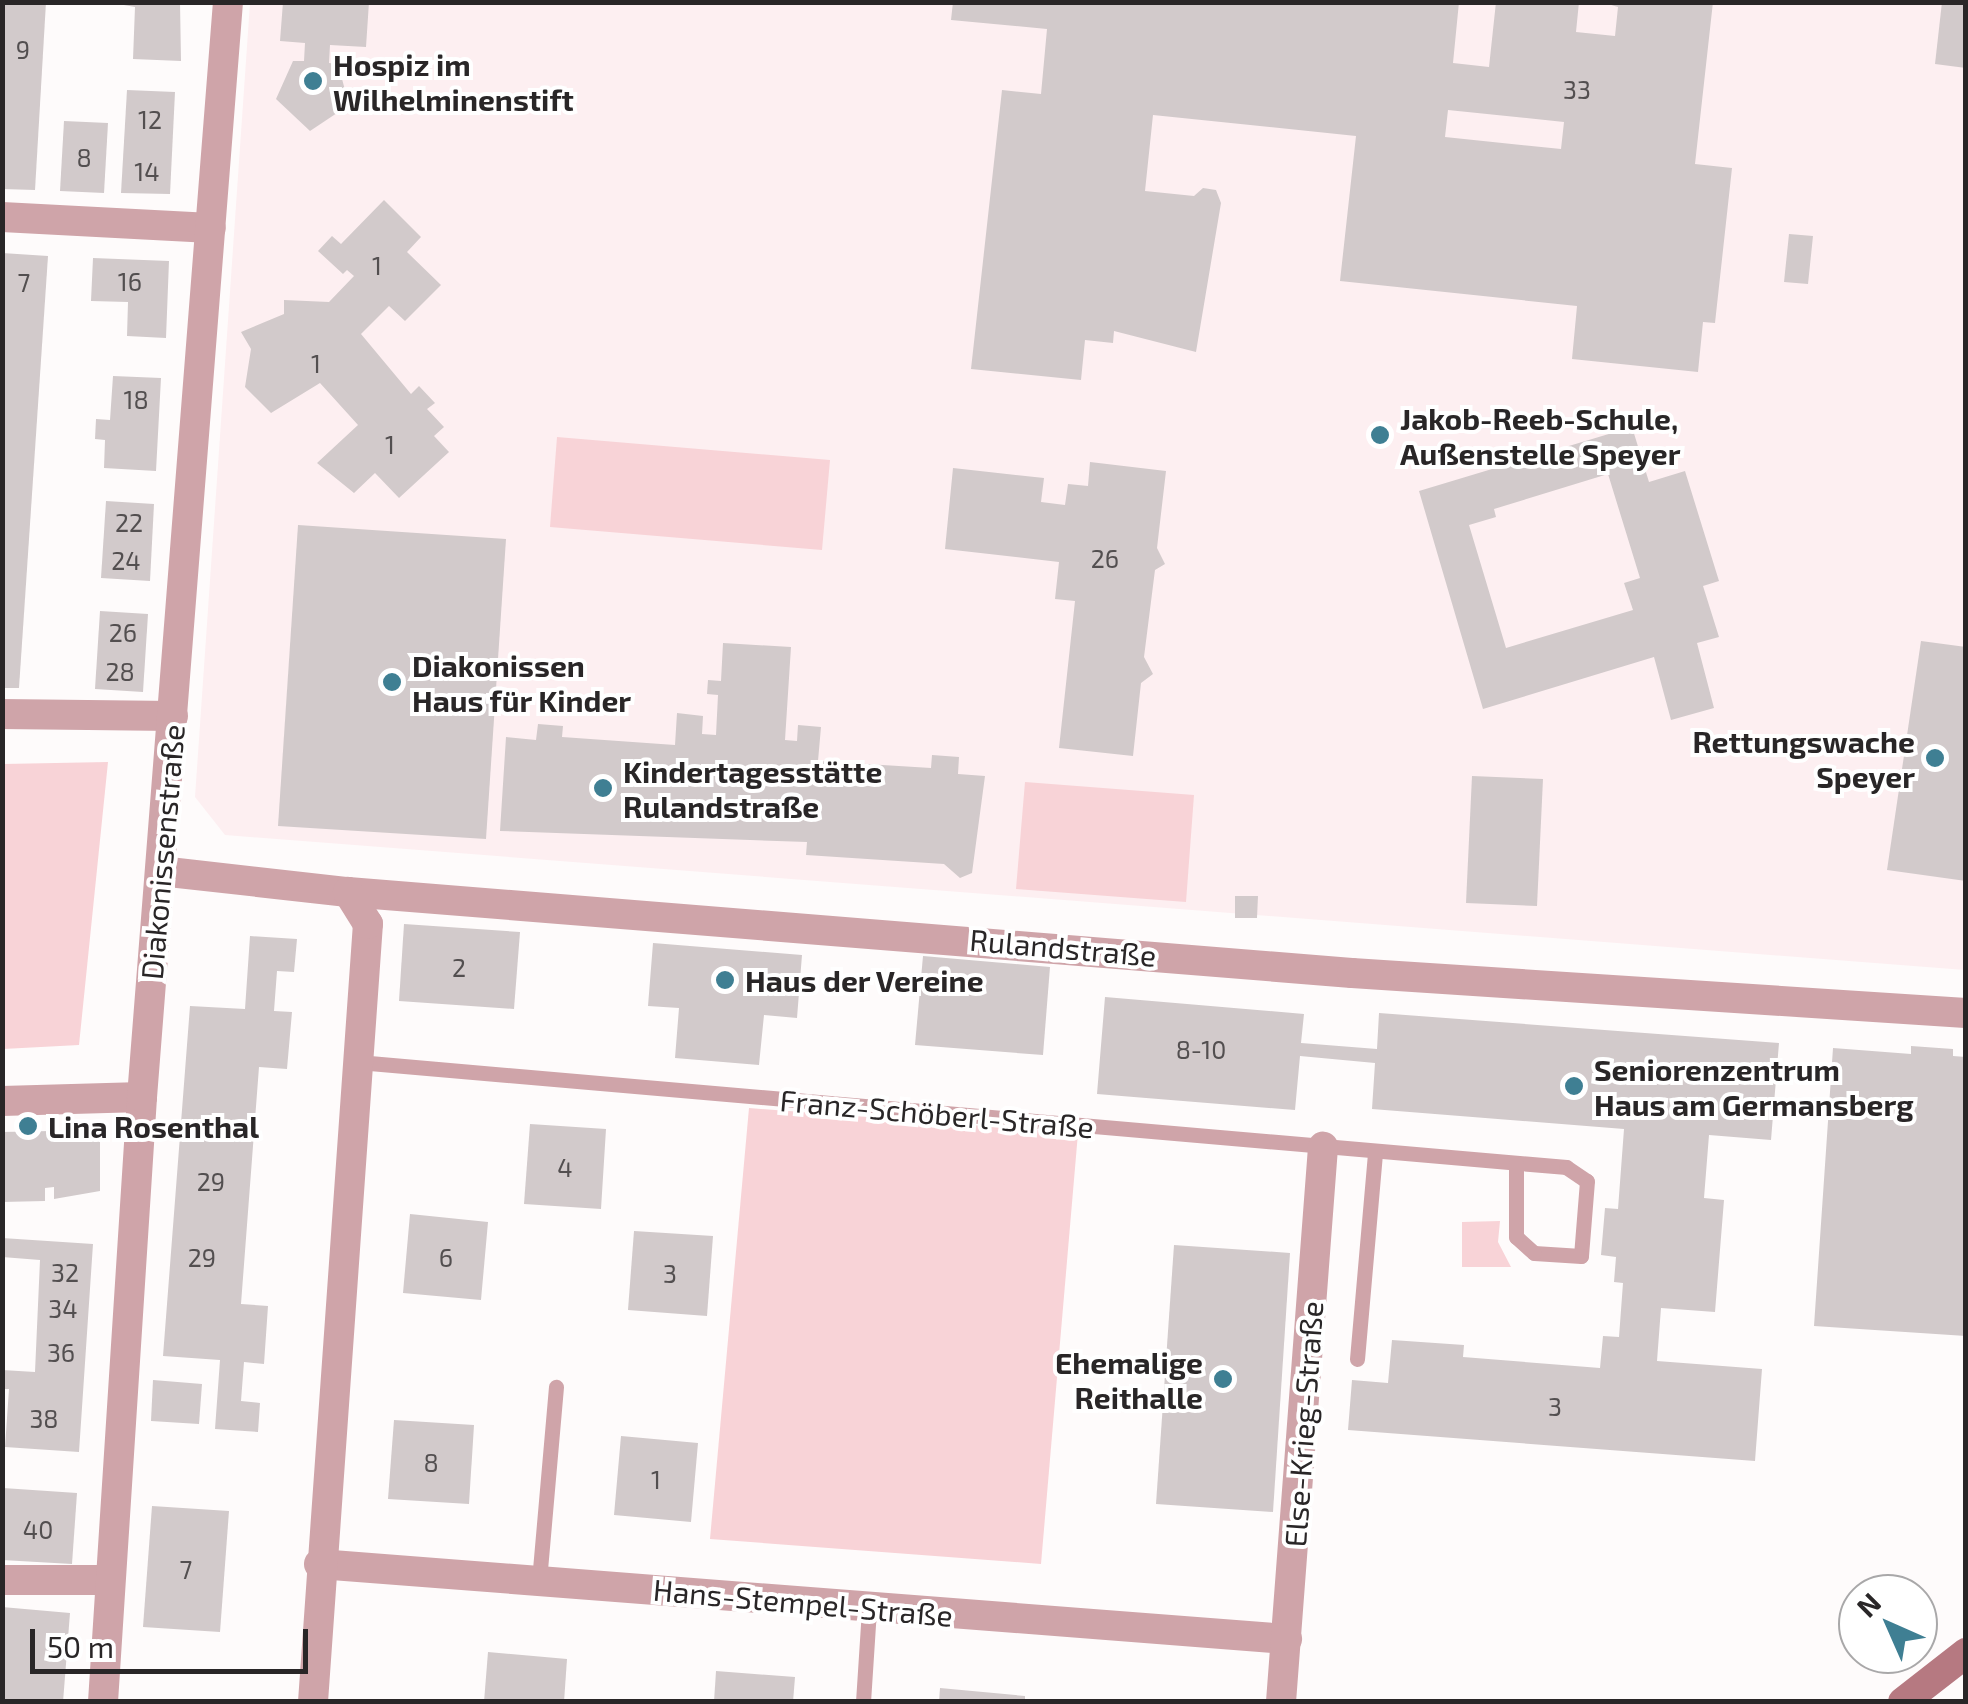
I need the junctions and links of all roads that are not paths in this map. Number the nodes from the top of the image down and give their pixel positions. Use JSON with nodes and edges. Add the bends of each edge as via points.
{"nodes":[{"id":1,"x":228,"y":2,"type":"edge"},
{"id":2,"x":2,"y":217,"type":"edge"},
{"id":3,"x":210,"y":228,"type":"junction"},
{"id":4,"x":2,"y":714,"type":"edge"},
{"id":5,"x":173,"y":716,"type":"junction"},
{"id":6,"x":160,"y":871,"type":"junction"},
{"id":7,"x":348,"y":892,"type":"junction"},
{"id":8,"x":1966,"y":1013,"type":"edge"},
{"id":9,"x":358,"y":1062,"type":"junction"},
{"id":10,"x":142,"y":1097,"type":"junction"},
{"id":11,"x":2,"y":1101,"type":"edge"},
{"id":12,"x":1323,"y":1147,"type":"junction"},
{"id":13,"x":1375,"y":1152,"type":"junction"},
{"id":14,"x":1516,"y":1164,"type":"junction"},
{"id":15,"x":1357,"y":1358,"type":"dead end"},
{"id":16,"x":556,"y":1388,"type":"dead end"},
{"id":17,"x":320,"y":1564,"type":"junction"},
{"id":18,"x":2,"y":1580,"type":"edge"},
{"id":19,"x":110,"y":1580,"type":"junction"},
{"id":20,"x":539,"y":1581,"type":"junction"},
{"id":21,"x":869,"y":1608,"type":"junction"},
{"id":22,"x":1287,"y":1639,"type":"junction"},
{"id":23,"x":1966,"y":1653,"type":"edge"},
{"id":24,"x":103,"y":1702,"type":"edge"},
{"id":25,"x":313,"y":1702,"type":"edge"},
{"id":26,"x":864,"y":1702,"type":"edge"},
{"id":27,"x":1281,"y":1702,"type":"edge"},
{"id":28,"x":1903,"y":1702,"type":"edge"}],
"edges":[{"from":1,"to":3,"type":"street","name":"Diakonissenstraße"},
{"from":2,"to":3,"type":"street"},
{"from":3,"to":5,"type":"street","name":"Diakonissenstraße"},
{"from":4,"to":5,"type":"street"},
{"from":5,"to":6,"type":"street","name":"Diakonissenstraße"},
{"from":6,"to":7,"type":"street","name":"Rulandstraße"},
{"from":6,"to":10,"type":"street","name":"Diakonissenstraße"},
{"from":7,"to":8,"type":"street","name":"Rulandstraße","via":[[1352,973]]},
{"from":7,"to":9,"type":"street","via":[[368,924]]},
{"from":9,"to":12,"type":"lane","name":"Franz-Schöberl-Straße"},
{"from":9,"to":17,"type":"street"},
{"from":10,"to":11,"type":"street"},
{"from":10,"to":19,"type":"street","name":"Diakonissenstraße"},
{"from":12,"to":13,"type":"lane","name":"Franz-Schöberl-Straße"},
{"from":12,"to":22,"type":"street","name":"Else-Krieg-Straße"},
{"from":13,"to":14,"type":"lane","name":"Franz-Schöberl-Straße"},
{"from":13,"to":15,"type":"lane"},
{"from":14,"to":14,"type":"lane","name":"Franz-Schöberl-Straße","via":[[1566,1167],[1587,1181],[1581,1256],[1534,1253],[1516,1237]]},
{"from":16,"to":20,"type":"lane"},
{"from":17,"to":20,"type":"street","name":"Hans-Stempel-Straße"},
{"from":17,"to":25,"type":"street"},
{"from":18,"to":19,"type":"street"},
{"from":19,"to":24,"type":"street","name":"Diakonissenstraße"},
{"from":20,"to":21,"type":"street","name":"Hans-Stempel-Straße"},
{"from":21,"to":22,"type":"street","name":"Hans-Stempel-Straße"},
{"from":21,"to":26,"type":"lane"},
{"from":22,"to":27,"type":"street","name":"Else-Krieg-Straße"},
{"from":23,"to":28,"type":"street"}]}
